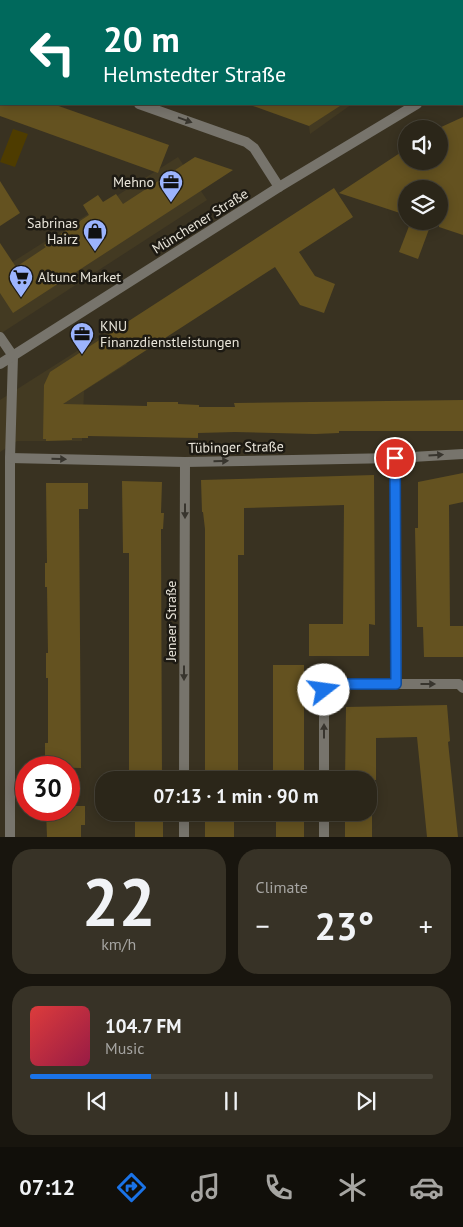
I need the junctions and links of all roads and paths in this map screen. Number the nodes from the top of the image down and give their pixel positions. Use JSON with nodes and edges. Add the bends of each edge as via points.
{"nodes":[{"id":1,"x":142,"y":105,"type":"edge"},
{"id":2,"x":415,"y":105,"type":"edge"},
{"id":3,"x":279,"y":187,"type":"junction"},
{"id":4,"x":0,"y":337,"type":"edge"},
{"id":5,"x":13,"y":356,"type":"junction"},
{"id":6,"x":0,"y":364,"type":"edge"},
{"id":7,"x":463,"y":454,"type":"edge"},
{"id":8,"x":10,"y":458,"type":"junction"},
{"id":9,"x":395,"y":458,"type":"junction"},
{"id":10,"x":185,"y":462,"type":"junction"},
{"id":11,"x":396,"y":684,"type":"junction"},
{"id":12,"x":461,"y":686,"type":"edge"},
{"id":13,"x":184,"y":771,"type":"edge"},
{"id":14,"x":324,"y":771,"type":"edge"},
{"id":15,"x":184,"y":821,"type":"edge"},
{"id":16,"x":324,"y":821,"type":"edge"},
{"id":17,"x":10,"y":837,"type":"edge"},
{"id":18,"x":184,"y":837,"type":"edge"},
{"id":19,"x":324,"y":837,"type":"edge"}],
"edges":[{"from":1,"to":3,"type":"street","one_way":true,"via":[[246,142],[254,148]]},
{"from":2,"to":3,"type":"street","name":"Münchener Straße"},
{"from":3,"to":5,"type":"street","name":"Münchener Straße"},
{"from":4,"to":5,"type":"street"},
{"from":5,"to":6,"type":"street","name":"Münchener Straße"},
{"from":5,"to":8,"type":"street"},
{"from":9,"to":7,"type":"street","name":"Tübinger Straße","one_way":true},
{"from":8,"to":10,"type":"street","name":"Tübinger Straße","one_way":true},
{"from":8,"to":17,"type":"street"},
{"from":10,"to":9,"type":"street","name":"Tübinger Straße","one_way":true},
{"from":9,"to":11,"type":"street"},
{"from":10,"to":13,"type":"street","name":"Jenaer Straße","one_way":true},
{"from":11,"to":12,"type":"street","one_way":true},
{"from":14,"to":11,"type":"street","one_way":true,"via":[[324,690],[332,684]]},
{"from":15,"to":18,"type":"street"},
{"from":16,"to":19,"type":"street"}]}
